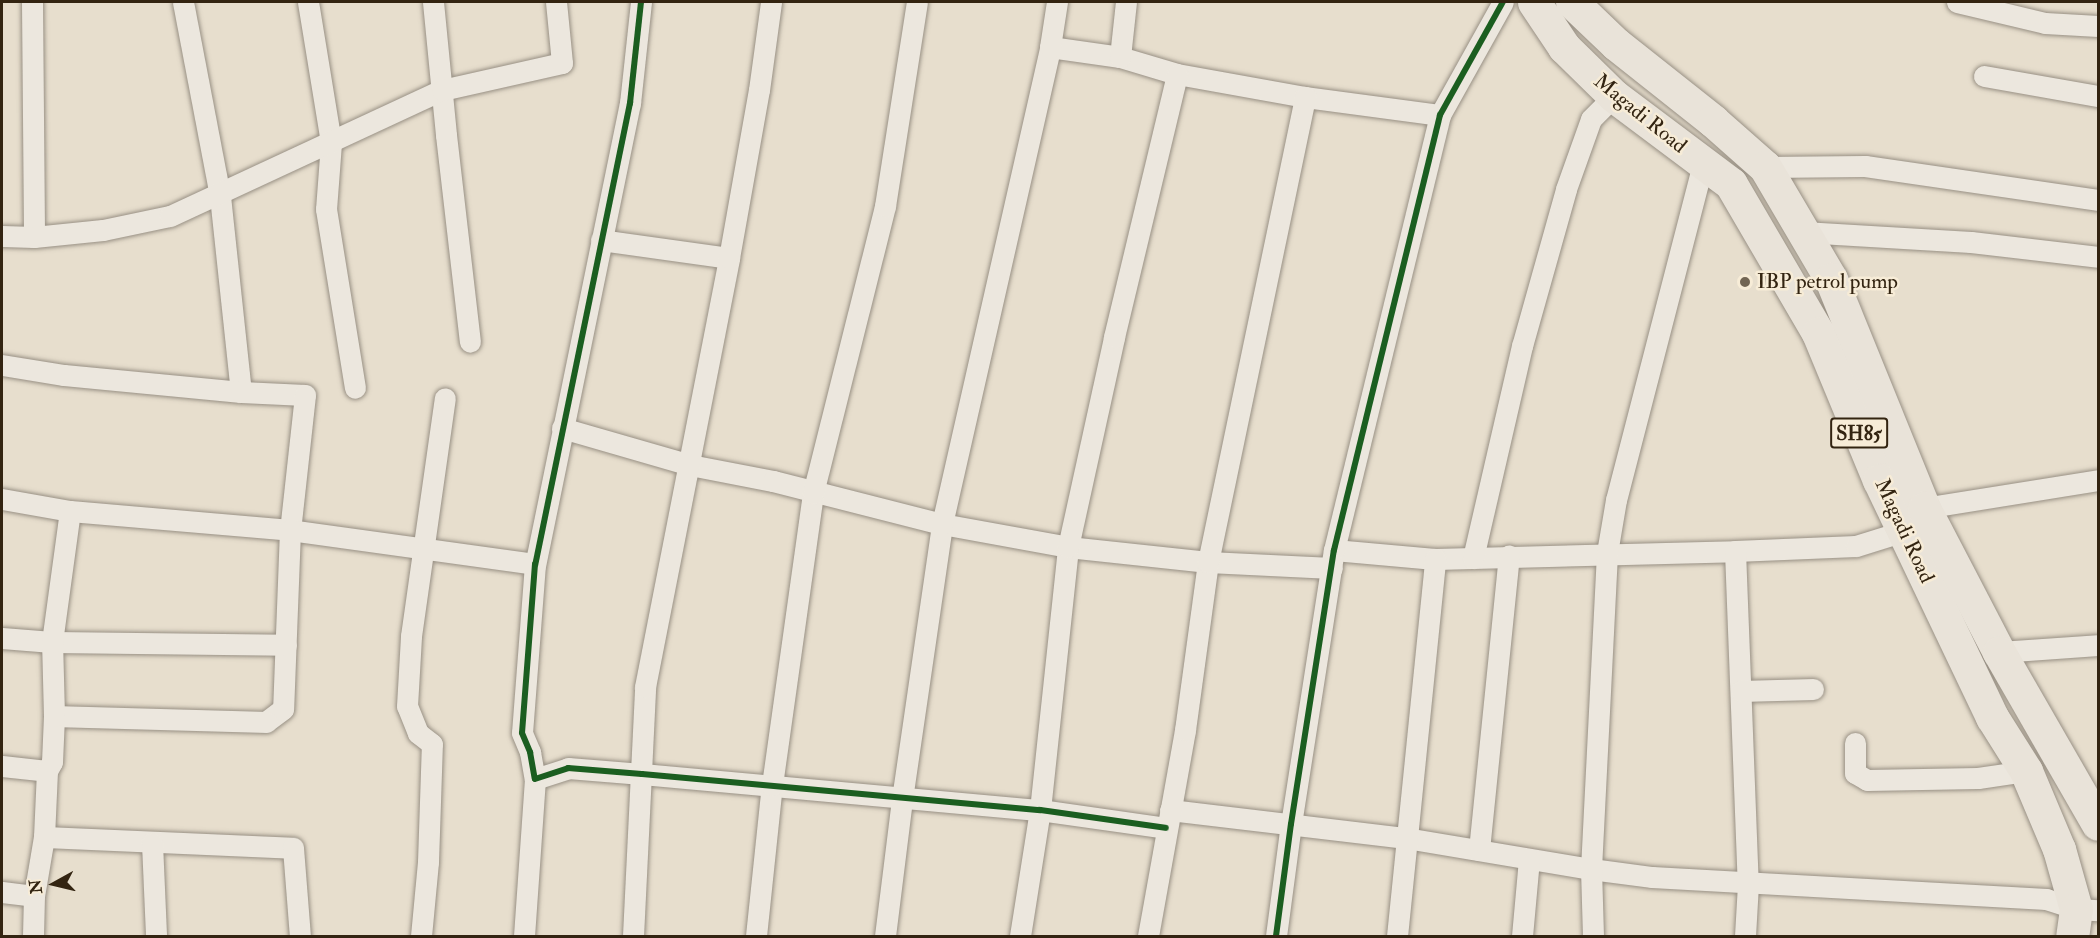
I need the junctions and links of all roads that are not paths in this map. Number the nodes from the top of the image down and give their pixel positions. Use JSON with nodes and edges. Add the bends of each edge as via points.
{"nodes":[{"id":1,"x":32,"y":2,"type":"edge"},
{"id":2,"x":183,"y":2,"type":"edge"},
{"id":3,"x":308,"y":2,"type":"edge"},
{"id":4,"x":433,"y":2,"type":"edge"},
{"id":5,"x":556,"y":2,"type":"edge"},
{"id":6,"x":641,"y":2,"type":"edge"},
{"id":7,"x":771,"y":2,"type":"edge"},
{"id":8,"x":917,"y":2,"type":"edge"},
{"id":9,"x":1057,"y":2,"type":"edge"},
{"id":10,"x":1126,"y":2,"type":"edge"},
{"id":11,"x":1503,"y":2,"type":"edge"},
{"id":12,"x":1534,"y":2,"type":"edge"},
{"id":13,"x":1572,"y":2,"type":"edge"},
{"id":14,"x":1957,"y":2,"type":"edge"},
{"id":15,"x":2098,"y":26,"type":"edge"},
{"id":16,"x":1050,"y":47,"type":"junction"},
{"id":17,"x":1120,"y":57,"type":"junction"},
{"id":18,"x":1177,"y":74,"type":"junction"},
{"id":19,"x":1984,"y":76,"type":"dead end"},
{"id":20,"x":442,"y":90,"type":"junction"},
{"id":21,"x":1614,"y":96,"type":"junction"},
{"id":22,"x":2098,"y":96,"type":"edge"},
{"id":23,"x":1305,"y":97,"type":"junction"},
{"id":24,"x":1440,"y":115,"type":"junction"},
{"id":25,"x":331,"y":143,"type":"junction"},
{"id":26,"x":1703,"y":164,"type":"junction"},
{"id":27,"x":1765,"y":168,"type":"junction"},
{"id":28,"x":219,"y":196,"type":"junction"},
{"id":29,"x":2098,"y":200,"type":"edge"},
{"id":30,"x":1803,"y":232,"type":"junction"},
{"id":31,"x":2,"y":236,"type":"edge"},
{"id":32,"x":34,"y":237,"type":"junction"},
{"id":33,"x":601,"y":240,"type":"junction"},
{"id":34,"x":2098,"y":257,"type":"edge"},
{"id":35,"x":729,"y":258,"type":"junction"},
{"id":36,"x":470,"y":342,"type":"dead end"},
{"id":37,"x":2,"y":365,"type":"edge"},
{"id":38,"x":355,"y":388,"type":"dead end"},
{"id":39,"x":241,"y":392,"type":"junction"},
{"id":40,"x":445,"y":398,"type":"dead end"},
{"id":41,"x":562,"y":428,"type":"junction"},
{"id":42,"x":690,"y":465,"type":"junction"},
{"id":43,"x":2098,"y":480,"type":"edge"},
{"id":44,"x":813,"y":493,"type":"junction"},
{"id":45,"x":2,"y":499,"type":"edge"},
{"id":46,"x":70,"y":511,"type":"junction"},
{"id":47,"x":1914,"y":520,"type":"junction"},
{"id":48,"x":942,"y":524,"type":"junction"},
{"id":49,"x":290,"y":530,"type":"junction"},
{"id":50,"x":1068,"y":547,"type":"junction"},
{"id":51,"x":423,"y":548,"type":"junction"},
{"id":52,"x":1735,"y":551,"type":"junction"},
{"id":53,"x":1607,"y":553,"type":"junction"},
{"id":54,"x":1509,"y":556,"type":"junction"},
{"id":55,"x":1473,"y":558,"type":"junction"},
{"id":56,"x":1333,"y":559,"type":"junction"},
{"id":57,"x":1435,"y":559,"type":"junction"},
{"id":58,"x":1208,"y":562,"type":"junction"},
{"id":59,"x":535,"y":564,"type":"junction"},
{"id":60,"x":2,"y":638,"type":"edge"},
{"id":61,"x":52,"y":642,"type":"junction"},
{"id":62,"x":286,"y":645,"type":"junction"},
{"id":63,"x":2098,"y":645,"type":"edge"},
{"id":64,"x":1999,"y":652,"type":"junction"},
{"id":65,"x":1812,"y":689,"type":"dead end"},
{"id":66,"x":1741,"y":691,"type":"junction"},
{"id":67,"x":54,"y":716,"type":"junction"},
{"id":68,"x":1855,"y":743,"type":"dead end"},
{"id":69,"x":2,"y":766,"type":"edge"},
{"id":70,"x":47,"y":771,"type":"junction"},
{"id":71,"x":2026,"y":771,"type":"junction"},
{"id":72,"x":642,"y":774,"type":"junction"},
{"id":73,"x":536,"y":779,"type":"junction"},
{"id":74,"x":772,"y":785,"type":"junction"},
{"id":75,"x":902,"y":799,"type":"junction"},
{"id":76,"x":1040,"y":810,"type":"junction"},
{"id":77,"x":1168,"y":819,"type":"junction"},
{"id":78,"x":1291,"y":824,"type":"junction"},
{"id":79,"x":2098,"y":824,"type":"edge"},
{"id":80,"x":44,"y":837,"type":"junction"},
{"id":81,"x":1406,"y":838,"type":"junction"},
{"id":82,"x":152,"y":843,"type":"junction"},
{"id":83,"x":1479,"y":850,"type":"junction"},
{"id":84,"x":1529,"y":859,"type":"junction"},
{"id":85,"x":1591,"y":869,"type":"junction"},
{"id":86,"x":1748,"y":884,"type":"junction"},
{"id":87,"x":2,"y":892,"type":"edge"},
{"id":88,"x":34,"y":896,"type":"junction"},
{"id":89,"x":2082,"y":919,"type":"edge"},
{"id":90,"x":33,"y":936,"type":"edge"},
{"id":91,"x":156,"y":936,"type":"edge"},
{"id":92,"x":300,"y":936,"type":"edge"},
{"id":93,"x":421,"y":936,"type":"edge"},
{"id":94,"x":524,"y":936,"type":"edge"},
{"id":95,"x":633,"y":936,"type":"edge"},
{"id":96,"x":756,"y":936,"type":"edge"},
{"id":97,"x":885,"y":936,"type":"edge"},
{"id":98,"x":1020,"y":936,"type":"edge"},
{"id":99,"x":1148,"y":936,"type":"edge"},
{"id":100,"x":1276,"y":936,"type":"edge"},
{"id":101,"x":1398,"y":936,"type":"edge"},
{"id":102,"x":1522,"y":936,"type":"edge"},
{"id":103,"x":1593,"y":936,"type":"edge"},
{"id":104,"x":1744,"y":936,"type":"edge"}],
"edges":[{"from":1,"to":32,"type":"street"},
{"from":2,"to":28,"type":"street"},
{"from":3,"to":25,"type":"street"},
{"from":4,"to":20,"type":"street"},
{"from":5,"to":20,"type":"street","via":[[562,63]]},
{"from":6,"to":33,"type":"street","via":[[630,103]]},
{"from":7,"to":35,"type":"street"},
{"from":8,"to":44,"type":"street","via":[[885,206]]},
{"from":9,"to":16,"type":"street"},
{"from":10,"to":17,"type":"street"},
{"from":11,"to":24,"type":"street"},
{"from":12,"to":21,"type":"main road","name":"Magadi Road","number":"SH85","via":[[1564,47]]},
{"from":13,"to":27,"type":"main road","name":"Magadi Road","number":"SH85","via":[[1616,45],[1713,121]]},
{"from":14,"to":15,"type":"street","via":[[2045,23]]},
{"from":16,"to":17,"type":"street"},
{"from":16,"to":48,"type":"street"},
{"from":17,"to":18,"type":"street"},
{"from":18,"to":23,"type":"street"},
{"from":18,"to":50,"type":"street"},
{"from":19,"to":22,"type":"street"},
{"from":20,"to":25,"type":"street"},
{"from":20,"to":36,"type":"street"},
{"from":21,"to":26,"type":"main road","name":"Magadi Road","number":"SH85"},
{"from":21,"to":55,"type":"street","via":[[1591,119],[1566,189],[1522,346]]},
{"from":23,"to":24,"type":"street"},
{"from":23,"to":58,"type":"street"},
{"from":24,"to":56,"type":"street"},
{"from":25,"to":28,"type":"street"},
{"from":25,"to":38,"type":"street","via":[[326,209]]},
{"from":26,"to":47,"type":"main road","name":"Magadi Road","number":"SH85","via":[[1731,184],[1818,333],[1879,480]]},
{"from":26,"to":53,"type":"street","via":[[1616,500]]},
{"from":27,"to":29,"type":"street","via":[[1865,166]]},
{"from":27,"to":30,"type":"main road","name":"Magadi Road","number":"SH85"},
{"from":28,"to":32,"type":"street","via":[[170,216],[103,230]]},
{"from":28,"to":39,"type":"street"},
{"from":30,"to":34,"type":"street","via":[[1971,242]]},
{"from":30,"to":47,"type":"main road","name":"Magadi Road","number":"SH85","via":[[1831,279]]},
{"from":31,"to":32,"type":"street"},
{"from":33,"to":35,"type":"street"},
{"from":33,"to":41,"type":"street"},
{"from":35,"to":42,"type":"street"},
{"from":37,"to":39,"type":"street"},
{"from":39,"to":49,"type":"street","via":[[305,395]]},
{"from":40,"to":51,"type":"street"},
{"from":41,"to":42,"type":"street"},
{"from":41,"to":59,"type":"street"},
{"from":42,"to":44,"type":"street"},
{"from":42,"to":72,"type":"street","via":[[645,687]]},
{"from":43,"to":47,"type":"street"},
{"from":44,"to":48,"type":"street"},
{"from":44,"to":74,"type":"street"},
{"from":45,"to":46,"type":"street"},
{"from":46,"to":49,"type":"street"},
{"from":46,"to":61,"type":"street"},
{"from":47,"to":52,"type":"street","via":[[1856,546]]},
{"from":47,"to":64,"type":"main road","name":"Magadi Road","number":"SH85"},
{"from":47,"to":71,"type":"main road","name":"Magadi Road","number":"SH85","via":[[1992,717]]},
{"from":48,"to":50,"type":"street"},
{"from":48,"to":75,"type":"street"},
{"from":49,"to":51,"type":"street"},
{"from":49,"to":62,"type":"street"},
{"from":50,"to":58,"type":"street"},
{"from":50,"to":76,"type":"street"},
{"from":51,"to":59,"type":"street"},
{"from":51,"to":93,"type":"street","via":[[411,636],[407,706],[418,733],[432,744]]},
{"from":52,"to":53,"type":"street"},
{"from":52,"to":66,"type":"street"},
{"from":53,"to":54,"type":"street"},
{"from":53,"to":85,"type":"street"},
{"from":54,"to":55,"type":"street"},
{"from":54,"to":83,"type":"street"},
{"from":55,"to":57,"type":"street"},
{"from":56,"to":57,"type":"street"},
{"from":56,"to":58,"type":"street"},
{"from":56,"to":78,"type":"street"},
{"from":57,"to":81,"type":"street"},
{"from":58,"to":77,"type":"street","via":[[1185,730]]},
{"from":59,"to":73,"type":"street","via":[[522,733]]},
{"from":60,"to":61,"type":"street"},
{"from":61,"to":62,"type":"street"},
{"from":61,"to":67,"type":"street"},
{"from":62,"to":67,"type":"street","via":[[283,709],[266,722]]},
{"from":63,"to":64,"type":"street"},
{"from":64,"to":79,"type":"main road","name":"Magadi Road","number":"SH85"},
{"from":65,"to":66,"type":"street"},
{"from":66,"to":86,"type":"street"},
{"from":67,"to":70,"type":"street","via":[[52,762]]},
{"from":68,"to":71,"type":"street","via":[[1856,773],[1867,780],[1978,778]]},
{"from":69,"to":70,"type":"street"},
{"from":70,"to":80,"type":"street"},
{"from":71,"to":89,"type":"main road","name":"Magadi Road","number":"SH85","via":[[2059,849]]},
{"from":72,"to":73,"type":"street","via":[[568,768]]},
{"from":72,"to":74,"type":"street"},
{"from":72,"to":95,"type":"street"},
{"from":73,"to":94,"type":"street"},
{"from":74,"to":75,"type":"street"},
{"from":74,"to":96,"type":"street"},
{"from":75,"to":76,"type":"street"},
{"from":75,"to":97,"type":"street"},
{"from":76,"to":77,"type":"street"},
{"from":76,"to":98,"type":"street"},
{"from":77,"to":78,"type":"street"},
{"from":77,"to":99,"type":"street"},
{"from":78,"to":81,"type":"street"},
{"from":78,"to":100,"type":"street"},
{"from":80,"to":82,"type":"street"},
{"from":80,"to":88,"type":"street"},
{"from":81,"to":83,"type":"street"},
{"from":81,"to":101,"type":"street"},
{"from":82,"to":91,"type":"street"},
{"from":82,"to":92,"type":"street","via":[[293,848]]},
{"from":83,"to":84,"type":"street"},
{"from":84,"to":85,"type":"street"},
{"from":84,"to":102,"type":"street"},
{"from":85,"to":86,"type":"street"},
{"from":85,"to":103,"type":"street"},
{"from":86,"to":89,"type":"street","via":[[2046,899]]},
{"from":86,"to":104,"type":"street"},
{"from":87,"to":88,"type":"street"},
{"from":88,"to":90,"type":"street"}]}
